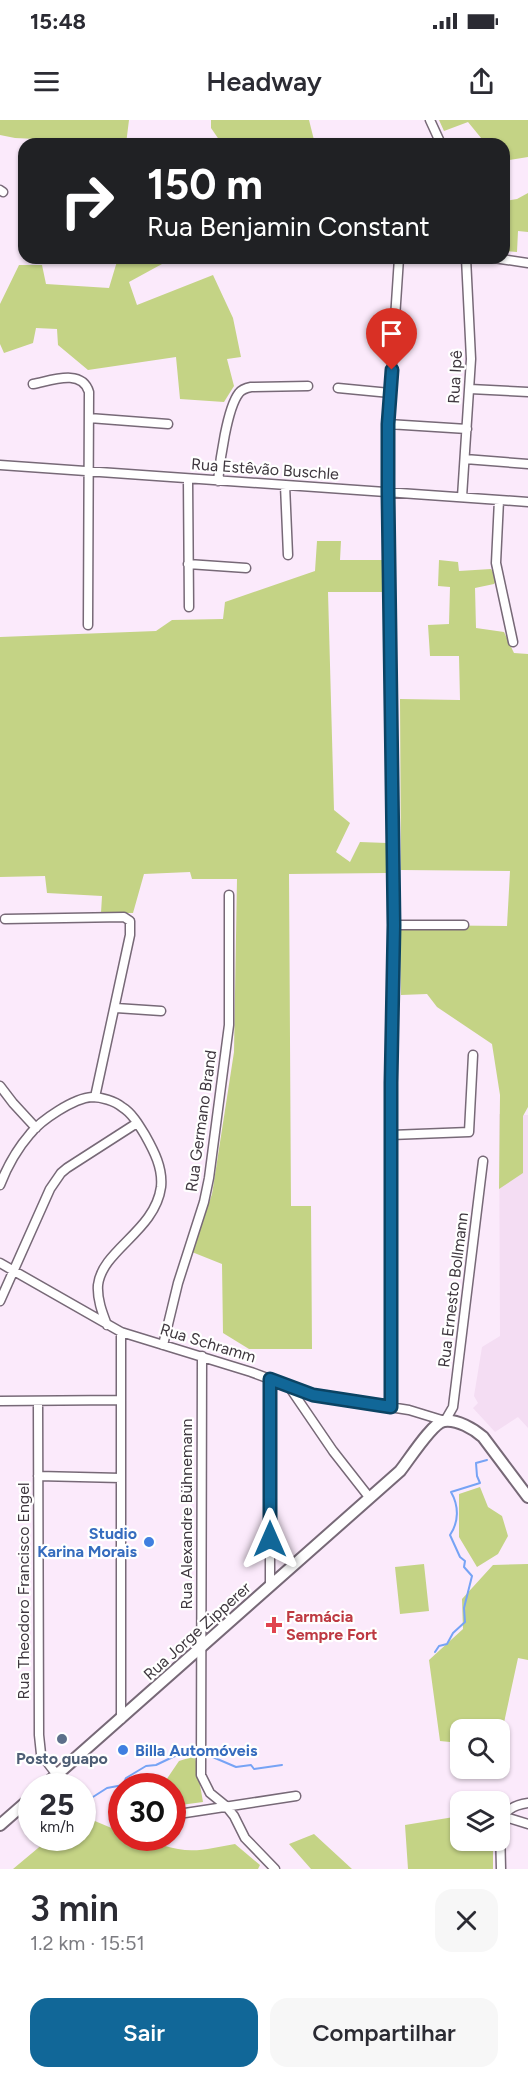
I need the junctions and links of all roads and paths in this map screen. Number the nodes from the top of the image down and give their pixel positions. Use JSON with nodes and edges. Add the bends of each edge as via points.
{"nodes":[{"id":1,"x":430,"y":120,"type":"edge"},
{"id":2,"x":438,"y":138,"type":"edge"},
{"id":3,"x":510,"y":260,"type":"edge"},
{"id":4,"x":528,"y":263,"type":"edge"},
{"id":5,"x":399,"y":264,"type":"edge"},
{"id":6,"x":466,"y":264,"type":"edge"},
{"id":7,"x":33,"y":384,"type":"dead end"},
{"id":8,"x":308,"y":386,"type":"dead end"},
{"id":9,"x":338,"y":388,"type":"dead end"},
{"id":10,"x":470,"y":389,"type":"junction"},
{"id":11,"x":528,"y":392,"type":"edge"},
{"id":12,"x":390,"y":393,"type":"junction"},
{"id":13,"x":89,"y":418,"type":"junction"},
{"id":14,"x":168,"y":424,"type":"dead end"},
{"id":15,"x":388,"y":424,"type":"junction"},
{"id":16,"x":467,"y":429,"type":"junction"},
{"id":17,"x":465,"y":459,"type":"junction"},
{"id":18,"x":528,"y":464,"type":"edge"},
{"id":19,"x":0,"y":465,"type":"edge"},
{"id":20,"x":87,"y":472,"type":"junction"},
{"id":21,"x":188,"y":478,"type":"junction"},
{"id":22,"x":218,"y":481,"type":"junction"},
{"id":23,"x":285,"y":485,"type":"junction"},
{"id":24,"x":388,"y":492,"type":"junction"},
{"id":25,"x":462,"y":497,"type":"junction"},
{"id":26,"x":500,"y":500,"type":"junction"},
{"id":27,"x":528,"y":502,"type":"edge"},
{"id":28,"x":288,"y":555,"type":"dead end"},
{"id":29,"x":188,"y":564,"type":"junction"},
{"id":30,"x":246,"y":568,"type":"dead end"},
{"id":31,"x":189,"y":607,"type":"dead end"},
{"id":32,"x":88,"y":625,"type":"dead end"},
{"id":33,"x":513,"y":642,"type":"dead end"},
{"id":34,"x":229,"y":895,"type":"dead end"},
{"id":35,"x":5,"y":919,"type":"dead end"},
{"id":36,"x":394,"y":925,"type":"junction"},
{"id":37,"x":464,"y":925,"type":"dead end"},
{"id":38,"x":116,"y":1008,"type":"junction"},
{"id":39,"x":161,"y":1011,"type":"dead end"},
{"id":40,"x":473,"y":1055,"type":"dead end"},
{"id":41,"x":0,"y":1086,"type":"edge"},
{"id":42,"x":95,"y":1097,"type":"junction"},
{"id":43,"x":137,"y":1123,"type":"junction"},
{"id":44,"x":36,"y":1128,"type":"junction"},
{"id":45,"x":391,"y":1135,"type":"junction"},
{"id":46,"x":483,"y":1161,"type":"dead end"},
{"id":47,"x":0,"y":1185,"type":"edge"},
{"id":48,"x":0,"y":1263,"type":"edge"},
{"id":49,"x":14,"y":1271,"type":"junction"},
{"id":50,"x":0,"y":1301,"type":"edge"},
{"id":51,"x":107,"y":1325,"type":"junction"},
{"id":52,"x":121,"y":1332,"type":"junction"},
{"id":53,"x":163,"y":1345,"type":"junction"},
{"id":54,"x":202,"y":1356,"type":"junction"},
{"id":55,"x":270,"y":1379,"type":"junction"},
{"id":56,"x":289,"y":1388,"type":"junction"},
{"id":57,"x":121,"y":1400,"type":"junction"},
{"id":58,"x":0,"y":1401,"type":"edge"},
{"id":59,"x":38,"y":1401,"type":"junction"},
{"id":60,"x":391,"y":1407,"type":"junction"},
{"id":61,"x":445,"y":1421,"type":"junction"},
{"id":62,"x":38,"y":1476,"type":"junction"},
{"id":63,"x":121,"y":1478,"type":"junction"},
{"id":64,"x":369,"y":1497,"type":"junction"},
{"id":65,"x":528,"y":1497,"type":"edge"},
{"id":66,"x":270,"y":1585,"type":"junction"},
{"id":67,"x":200,"y":1648,"type":"junction"},
{"id":68,"x":121,"y":1719,"type":"junction"},
{"id":69,"x":55,"y":1773,"type":"edge"},
{"id":70,"x":59,"y":1773,"type":"edge"},
{"id":71,"x":296,"y":1796,"type":"dead end"},
{"id":72,"x":528,"y":1803,"type":"edge"},
{"id":73,"x":226,"y":1806,"type":"junction"},
{"id":74,"x":18,"y":1809,"type":"edge"},
{"id":75,"x":510,"y":1809,"type":"edge"},
{"id":76,"x":186,"y":1813,"type":"edge"},
{"id":77,"x":510,"y":1818,"type":"edge"},
{"id":78,"x":528,"y":1824,"type":"edge"},
{"id":79,"x":0,"y":1825,"type":"edge"},
{"id":80,"x":501,"y":1851,"type":"edge"},
{"id":81,"x":275,"y":1869,"type":"edge"},
{"id":82,"x":501,"y":1869,"type":"edge"}],
"edges":[{"from":1,"to":2,"type":"street"},
{"from":3,"to":4,"type":"street"},
{"from":5,"to":12,"type":"street"},
{"from":6,"to":10,"type":"street","name":"Rua Ipê","via":[[472,344]]},
{"from":7,"to":13,"type":"street","via":[[68,377],[84,383]]},
{"from":8,"to":22,"type":"street","via":[[251,387],[238,394],[226,431]]},
{"from":9,"to":12,"type":"street"},
{"from":10,"to":11,"type":"street"},
{"from":10,"to":16,"type":"street","name":"Rua Ipê"},
{"from":12,"to":15,"type":"street"},
{"from":13,"to":14,"type":"street"},
{"from":13,"to":20,"type":"street"},
{"from":15,"to":16,"type":"street"},
{"from":15,"to":24,"type":"street"},
{"from":16,"to":17,"type":"street","name":"Rua Ipê"},
{"from":17,"to":18,"type":"street"},
{"from":17,"to":25,"type":"street","name":"Rua Ipê"},
{"from":19,"to":20,"type":"street","name":"Rua Estêvão Buschle"},
{"from":20,"to":21,"type":"street","name":"Rua Estêvão Buschle"},
{"from":20,"to":32,"type":"street"},
{"from":21,"to":22,"type":"street","name":"Rua Estêvão Buschle"},
{"from":21,"to":29,"type":"street"},
{"from":22,"to":23,"type":"street","name":"Rua Estêvão Buschle"},
{"from":23,"to":24,"type":"street","name":"Rua Estêvão Buschle"},
{"from":23,"to":28,"type":"street"},
{"from":24,"to":25,"type":"street","name":"Rua Estêvão Buschle"},
{"from":24,"to":36,"type":"street"},
{"from":25,"to":26,"type":"street","name":"Rua Estêvão Buschle"},
{"from":26,"to":27,"type":"street","name":"Rua Estêvão Buschle"},
{"from":26,"to":33,"type":"street","via":[[495,563]]},
{"from":29,"to":30,"type":"street"},
{"from":29,"to":31,"type":"street"},
{"from":34,"to":53,"type":"street","name":"Rua Germano Brand","via":[[228,1025],[210,1171]]},
{"from":35,"to":38,"type":"street","via":[[128,918],[130,934]]},
{"from":36,"to":37,"type":"street"},
{"from":36,"to":45,"type":"street"},
{"from":38,"to":39,"type":"street"},
{"from":38,"to":42,"type":"street"},
{"from":40,"to":45,"type":"street","via":[[469,1132]]},
{"from":41,"to":44,"type":"street"},
{"from":42,"to":43,"type":"street","via":[[121,1106]]},
{"from":42,"to":44,"type":"street","via":[[69,1105]]},
{"from":43,"to":49,"type":"street","via":[[61,1173]]},
{"from":43,"to":51,"type":"street","via":[[157,1160],[161,1187],[151,1214],[100,1278],[100,1303]]},
{"from":44,"to":47,"type":"street","via":[[16,1154]]},
{"from":45,"to":60,"type":"street"},
{"from":46,"to":61,"type":"street","name":"Rua Ernesto Bollmann","via":[[453,1407]]},
{"from":48,"to":49,"type":"street","name":"Rua Schramm"},
{"from":49,"to":50,"type":"street"},
{"from":49,"to":51,"type":"street","name":"Rua Schramm"},
{"from":51,"to":52,"type":"street","name":"Rua Schramm"},
{"from":52,"to":53,"type":"street","name":"Rua Schramm"},
{"from":52,"to":57,"type":"street"},
{"from":53,"to":54,"type":"street","name":"Rua Schramm"},
{"from":54,"to":55,"type":"street","name":"Rua Schramm"},
{"from":54,"to":67,"type":"street","name":"Rua Alexandre Bühnemann"},
{"from":55,"to":56,"type":"street","name":"Rua Schramm"},
{"from":55,"to":66,"type":"street"},
{"from":56,"to":60,"type":"street","via":[[319,1397]]},
{"from":56,"to":64,"type":"street","name":"Rua Schramm"},
{"from":57,"to":59,"type":"street"},
{"from":57,"to":63,"type":"street"},
{"from":58,"to":59,"type":"street"},
{"from":59,"to":62,"type":"street","name":"Rua Theodoro Francisco Engel"},
{"from":60,"to":61,"type":"street"},
{"from":61,"to":64,"type":"main road","name":"Rua Jorge Zipperer","via":[[430,1431],[400,1471]]},
{"from":61,"to":65,"type":"main road","via":[[467,1426],[483,1437]]},
{"from":62,"to":63,"type":"street"},
{"from":62,"to":69,"type":"street","name":"Rua Theodoro Francisco Engel","via":[[39,1741],[41,1754]]},
{"from":63,"to":68,"type":"street"},
{"from":64,"to":66,"type":"main road","name":"Rua Jorge Zipperer"},
{"from":66,"to":67,"type":"main road","name":"Rua Jorge Zipperer"},
{"from":67,"to":68,"type":"main road","name":"Rua Jorge Zipperer"},
{"from":67,"to":73,"type":"street","name":"Rua Alexandre Bühnemann","via":[[201,1774],[210,1793]]},
{"from":68,"to":70,"type":"main road","name":"Rua Jorge Zipperer"},
{"from":71,"to":73,"type":"street"},
{"from":72,"to":75,"type":"street"},
{"from":73,"to":76,"type":"street"},
{"from":73,"to":81,"type":"street","name":"Rua Alexandre Bühnemann","via":[[245,1838]]},
{"from":74,"to":79,"type":"main road"},
{"from":77,"to":78,"type":"street"},
{"from":80,"to":82,"type":"street"}]}
